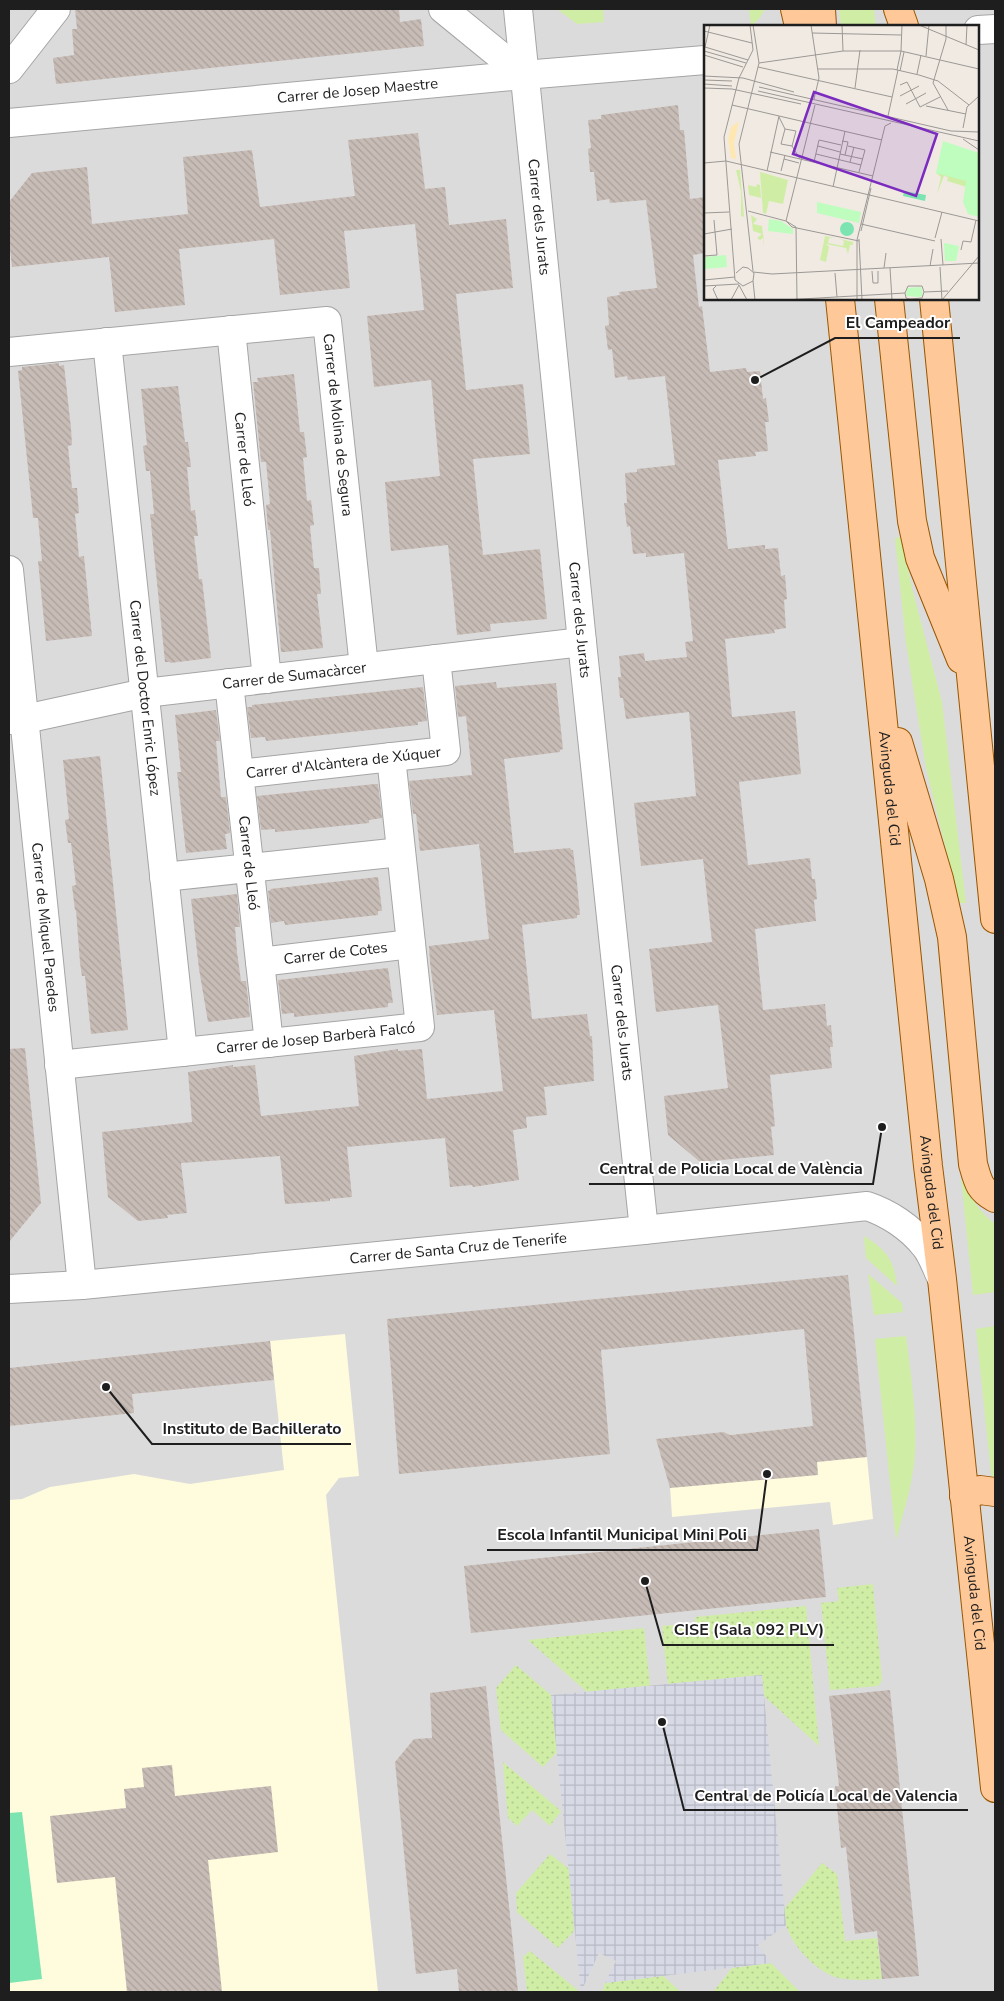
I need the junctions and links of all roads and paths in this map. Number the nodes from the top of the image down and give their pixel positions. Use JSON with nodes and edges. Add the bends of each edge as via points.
{"nodes":[{"id":1,"x":56,"y":9,"type":"edge"},
{"id":2,"x":443,"y":9,"type":"edge"},
{"id":3,"x":518,"y":9,"type":"edge"},
{"id":4,"x":795,"y":9,"type":"edge"},
{"id":5,"x":821,"y":9,"type":"edge"},
{"id":6,"x":898,"y":9,"type":"edge"},
{"id":7,"x":911,"y":9,"type":"edge"},
{"id":8,"x":799,"y":25,"type":"edge"},
{"id":9,"x":822,"y":25,"type":"edge"},
{"id":10,"x":904,"y":25,"type":"edge"},
{"id":11,"x":909,"y":25,"type":"edge"},
{"id":12,"x":995,"y":28,"type":"edge"},
{"id":13,"x":979,"y":30,"type":"edge"},
{"id":14,"x":704,"y":60,"type":"edge"},
{"id":15,"x":9,"y":69,"type":"edge"},
{"id":16,"x":524,"y":75,"type":"junction"},
{"id":17,"x":9,"y":123,"type":"edge"},
{"id":18,"x":840,"y":300,"type":"edge"},
{"id":19,"x":889,"y":300,"type":"edge"},
{"id":20,"x":934,"y":300,"type":"edge"},
{"id":21,"x":231,"y":330,"type":"junction"},
{"id":22,"x":107,"y":342,"type":"junction"},
{"id":23,"x":9,"y":352,"type":"edge"},
{"id":24,"x":9,"y":570,"type":"edge"},
{"id":25,"x":582,"y":642,"type":"junction"},
{"id":26,"x":436,"y":659,"type":"junction"},
{"id":27,"x":364,"y":667,"type":"junction"},
{"id":28,"x":267,"y":679,"type":"junction"},
{"id":29,"x":880,"y":681,"type":"junction"},
{"id":30,"x":229,"y":683,"type":"junction"},
{"id":31,"x":973,"y":689,"type":"junction"},
{"id":32,"x":145,"y":693,"type":"junction"},
{"id":33,"x":17,"y":720,"type":"edge"},
{"id":34,"x":391,"y":757,"type":"junction"},
{"id":35,"x":239,"y":774,"type":"junction"},
{"id":36,"x":401,"y":852,"type":"junction"},
{"id":37,"x":249,"y":868,"type":"junction"},
{"id":38,"x":164,"y":877,"type":"junction"},
{"id":39,"x":995,"y":919,"type":"edge"},
{"id":40,"x":411,"y":944,"type":"junction"},
{"id":41,"x":260,"y":962,"type":"junction"},
{"id":42,"x":269,"y":1043,"type":"junction"},
{"id":43,"x":183,"y":1052,"type":"junction"},
{"id":44,"x":59,"y":1065,"type":"junction"},
{"id":45,"x":995,"y":1198,"type":"edge"},
{"id":46,"x":866,"y":1206,"type":"joint"},
{"id":47,"x":644,"y":1230,"type":"junction"},
{"id":48,"x":942,"y":1279,"type":"junction"},
{"id":49,"x":82,"y":1285,"type":"junction"},
{"id":50,"x":49,"y":1288,"type":"junction"},
{"id":51,"x":9,"y":1289,"type":"edge"},
{"id":52,"x":9,"y":1296,"type":"edge"},
{"id":53,"x":995,"y":1492,"type":"edge"},
{"id":54,"x":964,"y":1496,"type":"junction"},
{"id":55,"x":995,"y":1788,"type":"edge"}],
"edges":[{"from":1,"to":15,"type":"street"},
{"from":2,"to":16,"type":"street"},
{"from":3,"to":16,"type":"street","name":"Carrer dels Jurats"},
{"from":4,"to":8,"type":"main road"},
{"from":5,"to":9,"type":"main road"},
{"from":6,"to":10,"type":"main road"},
{"from":7,"to":11,"type":"main road"},
{"from":12,"to":13,"type":"street"},
{"from":14,"to":16,"type":"street","name":"Carrer de Josep Maestre"},
{"from":16,"to":17,"type":"street","name":"Carrer de Josep Maestre"},
{"from":16,"to":25,"type":"street","name":"Carrer dels Jurats"},
{"from":18,"to":29,"type":"main road","name":"Avinguda del Cid"},
{"from":19,"to":31,"type":"main road","via":[[916,540],[920,558]]},
{"from":20,"to":31,"type":"main road"},
{"from":21,"to":22,"type":"street","name":"Carrer de Molina de Segura"},
{"from":21,"to":27,"type":"street","name":"Carrer de Molina de Segura","via":[[327,321]]},
{"from":21,"to":28,"type":"street","name":"Carrer de Lleó"},
{"from":22,"to":23,"type":"street","name":"Carrer de Molina de Segura"},
{"from":22,"to":32,"type":"street","name":"Carrer del Doctor Enric López"},
{"from":24,"to":33,"type":"street","name":"Carrer de Miquel Paredes"},
{"from":25,"to":26,"type":"street","name":"Carrer de Sumacàrcer"},
{"from":25,"to":47,"type":"street","name":"Carrer dels Jurats"},
{"from":26,"to":27,"type":"street","name":"Carrer de Sumacàrcer"},
{"from":26,"to":34,"type":"street","name":"Carrer d'Alcàntera de Xúquer","via":[[446,751]]},
{"from":27,"to":28,"type":"street","name":"Carrer de Sumacàrcer"},
{"from":28,"to":30,"type":"street","name":"Carrer de Sumacàrcer"},
{"from":29,"to":45,"type":"main road","via":[[939,879],[952,937],[973,1164],[984,1192]]},
{"from":29,"to":48,"type":"main road","name":"Avinguda del Cid"},
{"from":30,"to":32,"type":"street","name":"Carrer de Sumacàrcer"},
{"from":30,"to":35,"type":"street","name":"Carrer de Lleó"},
{"from":31,"to":39,"type":"main road"},
{"from":32,"to":33,"type":"street","name":"Carrer de Sumacàrcer"},
{"from":32,"to":38,"type":"street","name":"Carrer del Doctor Enric López"},
{"from":33,"to":44,"type":"street","name":"Carrer de Miquel Paredes"},
{"from":34,"to":35,"type":"street","name":"Carrer d'Alcàntera de Xúquer"},
{"from":34,"to":36,"type":"street","name":"Carrer de Josep Barberà Falcó"},
{"from":35,"to":37,"type":"street","name":"Carrer de Lleó"},
{"from":36,"to":37,"type":"street"},
{"from":36,"to":40,"type":"street","name":"Carrer de Josep Barberà Falcó"},
{"from":37,"to":38,"type":"street"},
{"from":37,"to":41,"type":"street","name":"Carrer de Lleó"},
{"from":38,"to":43,"type":"street","name":"Carrer del Doctor Enric López"},
{"from":40,"to":41,"type":"street","name":"Carrer de Cotes"},
{"from":40,"to":42,"type":"street","name":"Carrer de Josep Barberà Falcó","via":[[420,1027]]},
{"from":41,"to":42,"type":"street","name":"Carrer de Lleó"},
{"from":42,"to":43,"type":"street","name":"Carrer de Josep Barberà Falcó"},
{"from":43,"to":44,"type":"street","name":"Carrer de Josep Barberà Falcó"},
{"from":44,"to":49,"type":"street","name":"Carrer de Miquel Paredes"},
{"from":46,"to":47,"type":"street","name":"Carrer de Santa Cruz de Tenerife"},
{"from":46,"to":48,"type":"street","name":"Avinguda del Cid","via":[[884,1212],[925,1246]]},
{"from":47,"to":49,"type":"street","name":"Carrer de Santa Cruz de Tenerife"},
{"from":48,"to":54,"type":"main road","name":"Avinguda del Cid"},
{"from":49,"to":50,"type":"street","name":"Carrer de Santa Cruz de Tenerife"},
{"from":50,"to":51,"type":"street","name":"Carrer de Santa Cruz de Tenerife"},
{"from":50,"to":52,"type":"street","name":"Carrer de Santa Cruz de Tenerife"},
{"from":53,"to":54,"type":"main road","via":[[980,1490]]},
{"from":54,"to":55,"type":"main road","name":"Avinguda del Cid"}]}
